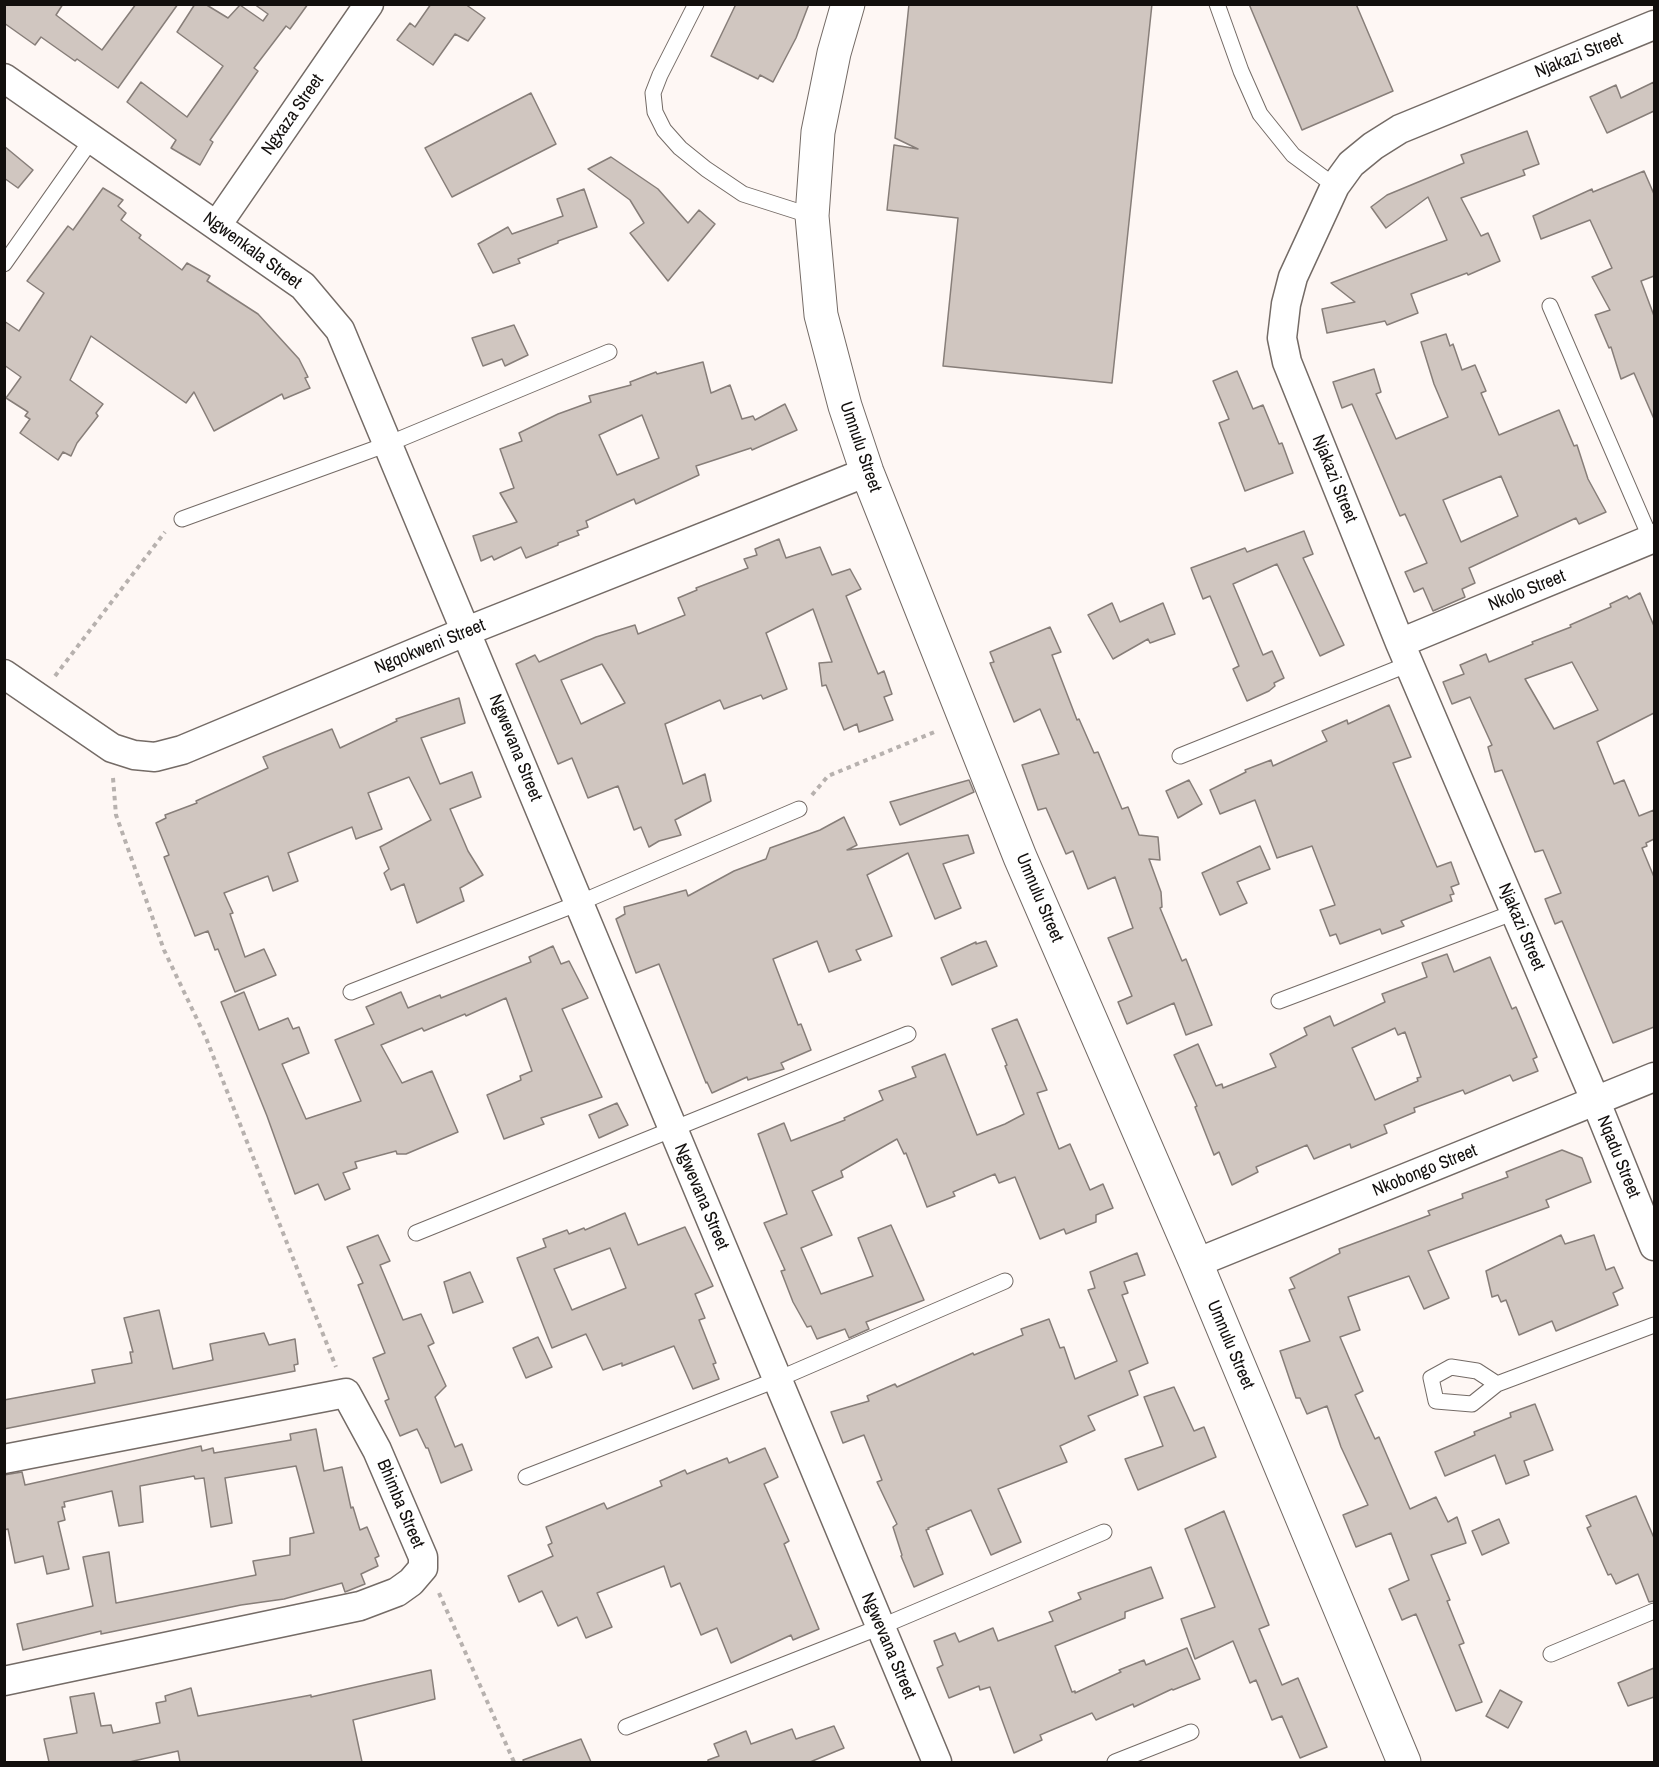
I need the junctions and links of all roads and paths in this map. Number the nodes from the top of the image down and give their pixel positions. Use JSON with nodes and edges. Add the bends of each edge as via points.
{"nodes":[{"id":1,"x":369,"y":4,"type":"edge"},
{"id":2,"x":696,"y":4,"type":"edge"},
{"id":3,"x":848,"y":4,"type":"edge"},
{"id":4,"x":1217,"y":4,"type":"edge"},
{"id":5,"x":1654,"y":26,"type":"edge"},
{"id":6,"x":4,"y":78,"type":"edge"},
{"id":7,"x":92,"y":138,"type":"junction"},
{"id":8,"x":1335,"y":186,"type":"junction"},
{"id":9,"x":812,"y":216,"type":"junction"},
{"id":10,"x":217,"y":225,"type":"junction"},
{"id":11,"x":4,"y":264,"type":"edge"},
{"id":12,"x":1550,"y":306,"type":"dead end"},
{"id":13,"x":609,"y":352,"type":"dead end"},
{"id":14,"x":388,"y":444,"type":"junction"},
{"id":15,"x":867,"y":472,"type":"junction"},
{"id":16,"x":182,"y":519,"type":"joint"},
{"id":17,"x":1654,"y":542,"type":"edge"},
{"id":18,"x":467,"y":631,"type":"junction"},
{"id":19,"x":1405,"y":654,"type":"junction"},
{"id":20,"x":4,"y":674,"type":"edge"},
{"id":21,"x":39,"y":698,"type":"junction"},
{"id":22,"x":941,"y":730,"type":"dead end"},
{"id":23,"x":112,"y":748,"type":"junction"},
{"id":24,"x":1180,"y":756,"type":"dead end"},
{"id":25,"x":799,"y":809,"type":"joint"},
{"id":26,"x":579,"y":903,"type":"junction"},
{"id":27,"x":1515,"y":912,"type":"junction"},
{"id":28,"x":351,"y":992,"type":"dead end"},
{"id":29,"x":1279,"y":1001,"type":"dead end"},
{"id":30,"x":908,"y":1034,"type":"dead end"},
{"id":31,"x":1654,"y":1077,"type":"edge"},
{"id":32,"x":1596,"y":1102,"type":"junction"},
{"id":33,"x":673,"y":1130,"type":"junction"},
{"id":34,"x":416,"y":1233,"type":"dead end"},
{"id":35,"x":1654,"y":1246,"type":"edge"},
{"id":36,"x":1196,"y":1263,"type":"junction"},
{"id":37,"x":1005,"y":1281,"type":"dead end"},
{"id":38,"x":1654,"y":1325,"type":"edge"},
{"id":39,"x":776,"y":1380,"type":"junction"},
{"id":40,"x":1497,"y":1384,"type":"dead end"},
{"id":41,"x":346,"y":1393,"type":"junction"},
{"id":42,"x":4,"y":1459,"type":"edge"},
{"id":43,"x":526,"y":1477,"type":"dead end"},
{"id":44,"x":1104,"y":1532,"type":"dead end"},
{"id":45,"x":423,"y":1557,"type":"junction"},
{"id":46,"x":1654,"y":1611,"type":"edge"},
{"id":47,"x":880,"y":1627,"type":"junction"},
{"id":48,"x":1551,"y":1654,"type":"dead end"},
{"id":49,"x":4,"y":1682,"type":"edge"},
{"id":50,"x":626,"y":1727,"type":"dead end"},
{"id":51,"x":1191,"y":1732,"type":"dead end"},
{"id":52,"x":514,"y":1762,"type":"edge"},
{"id":53,"x":937,"y":1762,"type":"edge"},
{"id":54,"x":1115,"y":1762,"type":"edge"},
{"id":55,"x":1404,"y":1762,"type":"edge"}],
"edges":[{"from":1,"to":10,"type":"street","name":"Ngxaza Street"},
{"from":2,"to":9,"type":"lane","via":[[653,93],[655,112],[664,130],[680,148],[743,194]]},
{"from":3,"to":9,"type":"street","name":"Umnulu Street","via":[[818,132]]},
{"from":4,"to":8,"type":"lane","via":[[1260,114],[1293,155]]},
{"from":5,"to":8,"type":"street","name":"Njakazi Street","via":[[1400,129],[1351,164]]},
{"from":6,"to":7,"type":"street","name":"Ngwenkala Street"},
{"from":7,"to":10,"type":"street","name":"Ngwenkala Street"},
{"from":7,"to":11,"type":"lane"},
{"from":8,"to":19,"type":"street","name":"Njakazi Street","via":[[1293,277],[1282,338],[1287,362]]},
{"from":9,"to":15,"type":"street","name":"Umnulu Street","via":[[821,315],[844,406]]},
{"from":10,"to":14,"type":"street","name":"Ngwenkala Street","via":[[303,286],[339,330]]},
{"from":12,"to":17,"type":"lane"},
{"from":13,"to":14,"type":"lane"},
{"from":14,"to":16,"type":"lane"},
{"from":14,"to":18,"type":"street","name":"Ngwenkala Street"},
{"from":15,"to":18,"type":"street","name":"Ngqokweni Street"},
{"from":15,"to":36,"type":"street","name":"Umnulu Street","via":[[1020,857]]},
{"from":16,"to":21,"type":"path","via":[[161,535]]},
{"from":17,"to":19,"type":"street","name":"Nkolo Street"},
{"from":18,"to":23,"type":"street","name":"Ngqokweni Street","via":[[182,750],[155,757]]},
{"from":18,"to":26,"type":"street","name":"Ngwevana Street"},
{"from":19,"to":24,"type":"lane"},
{"from":19,"to":27,"type":"street","name":"Njakazi Street"},
{"from":20,"to":21,"type":"street","name":"Ngqokweni Street"},
{"from":21,"to":23,"type":"street","name":"Ngqokweni Street"},
{"from":22,"to":25,"type":"path","via":[[828,776]]},
{"from":23,"to":41,"type":"path","via":[[116,815],[164,950],[206,1038]]},
{"from":25,"to":26,"type":"lane"},
{"from":26,"to":28,"type":"lane"},
{"from":26,"to":33,"type":"street","name":"Ngwevana Street"},
{"from":27,"to":29,"type":"lane"},
{"from":27,"to":32,"type":"street","name":"Njakazi Street"},
{"from":30,"to":33,"type":"lane"},
{"from":31,"to":32,"type":"street","name":"Nkobongo Street"},
{"from":32,"to":35,"type":"street","name":"Nqadu Street"},
{"from":32,"to":36,"type":"street","name":"Nkobongo Street"},
{"from":33,"to":34,"type":"lane"},
{"from":33,"to":39,"type":"street","name":"Ngwevana Street"},
{"from":36,"to":55,"type":"street","name":"Umnulu Street"},
{"from":37,"to":39,"type":"lane"},
{"from":38,"to":40,"type":"lane"},
{"from":39,"to":43,"type":"lane"},
{"from":39,"to":47,"type":"street","name":"Ngwevana Street"},
{"from":41,"to":42,"type":"street"},
{"from":41,"to":45,"type":"street","name":"Bhimba Street","via":[[377,1450]]},
{"from":44,"to":47,"type":"lane"},
{"from":45,"to":49,"type":"street","name":"Bhimba Street","via":[[423,1568],[411,1582],[370,1603]]},
{"from":45,"to":52,"type":"path"},
{"from":46,"to":48,"type":"lane"},
{"from":47,"to":50,"type":"lane"},
{"from":47,"to":53,"type":"street","name":"Ngwevana Street"},
{"from":51,"to":54,"type":"lane"}]}
